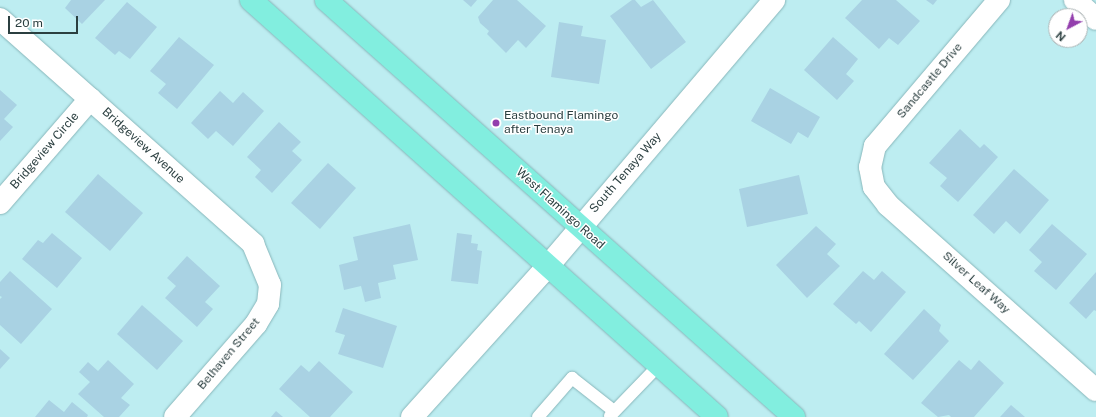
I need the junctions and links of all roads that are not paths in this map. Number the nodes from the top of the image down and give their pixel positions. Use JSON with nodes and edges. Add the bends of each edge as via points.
{"nodes":[{"id":1,"x":251,"y":0,"type":"edge"},
{"id":2,"x":326,"y":0,"type":"edge"},
{"id":3,"x":774,"y":0,"type":"edge"},
{"id":4,"x":999,"y":0,"type":"edge"},
{"id":5,"x":1075,"y":0,"type":"edge"},
{"id":6,"x":0,"y":19,"type":"edge"},
{"id":7,"x":1096,"y":19,"type":"edge"},
{"id":8,"x":90,"y":99,"type":"junction"},
{"id":9,"x":870,"y":168,"type":"joint"},
{"id":10,"x":0,"y":202,"type":"edge"},
{"id":11,"x":580,"y":227,"type":"junction"},
{"id":12,"x":548,"y":266,"type":"junction"},
{"id":13,"x":270,"y":285,"type":"joint"},
{"id":14,"x":659,"y":365,"type":"junction"},
{"id":15,"x":1096,"y":390,"type":"edge"},
{"id":16,"x":612,"y":414,"type":"edge"},
{"id":17,"x":175,"y":417,"type":"edge"},
{"id":18,"x":412,"y":417,"type":"edge"},
{"id":19,"x":538,"y":417,"type":"edge"},
{"id":20,"x":717,"y":417,"type":"edge"},
{"id":21,"x":794,"y":417,"type":"edge"}],
"edges":[{"from":1,"to":12,"type":"main road"},
{"from":2,"to":11,"type":"main road","name":"West Flamingo Road"},
{"from":3,"to":11,"type":"street","name":"South Tenaya Way"},
{"from":4,"to":9,"type":"street","name":"Sandcastle Drive","via":[[875,146]]},
{"from":5,"to":7,"type":"street"},
{"from":6,"to":8,"type":"street","name":"Bridgeview Avenue"},
{"from":8,"to":10,"type":"street","name":"Bridgeview Circle"},
{"from":8,"to":13,"type":"street","name":"Bridgeview Avenue","via":[[252,244]]},
{"from":9,"to":15,"type":"street","name":"Silver Leaf Way","via":[[874,187],[888,205]]},
{"from":11,"to":12,"type":"street","name":"South Tenaya Way"},
{"from":11,"to":21,"type":"main road","name":"West Flamingo Road"},
{"from":12,"to":14,"type":"main road"},
{"from":12,"to":18,"type":"street","name":"South Tenaya Way"},
{"from":13,"to":17,"type":"street","name":"Belhaven Street","via":[[268,304],[256,324]]},
{"from":14,"to":16,"type":"lane"},
{"from":14,"to":20,"type":"main road"},
{"from":16,"to":19,"type":"lane","via":[[572,378]]}]}
